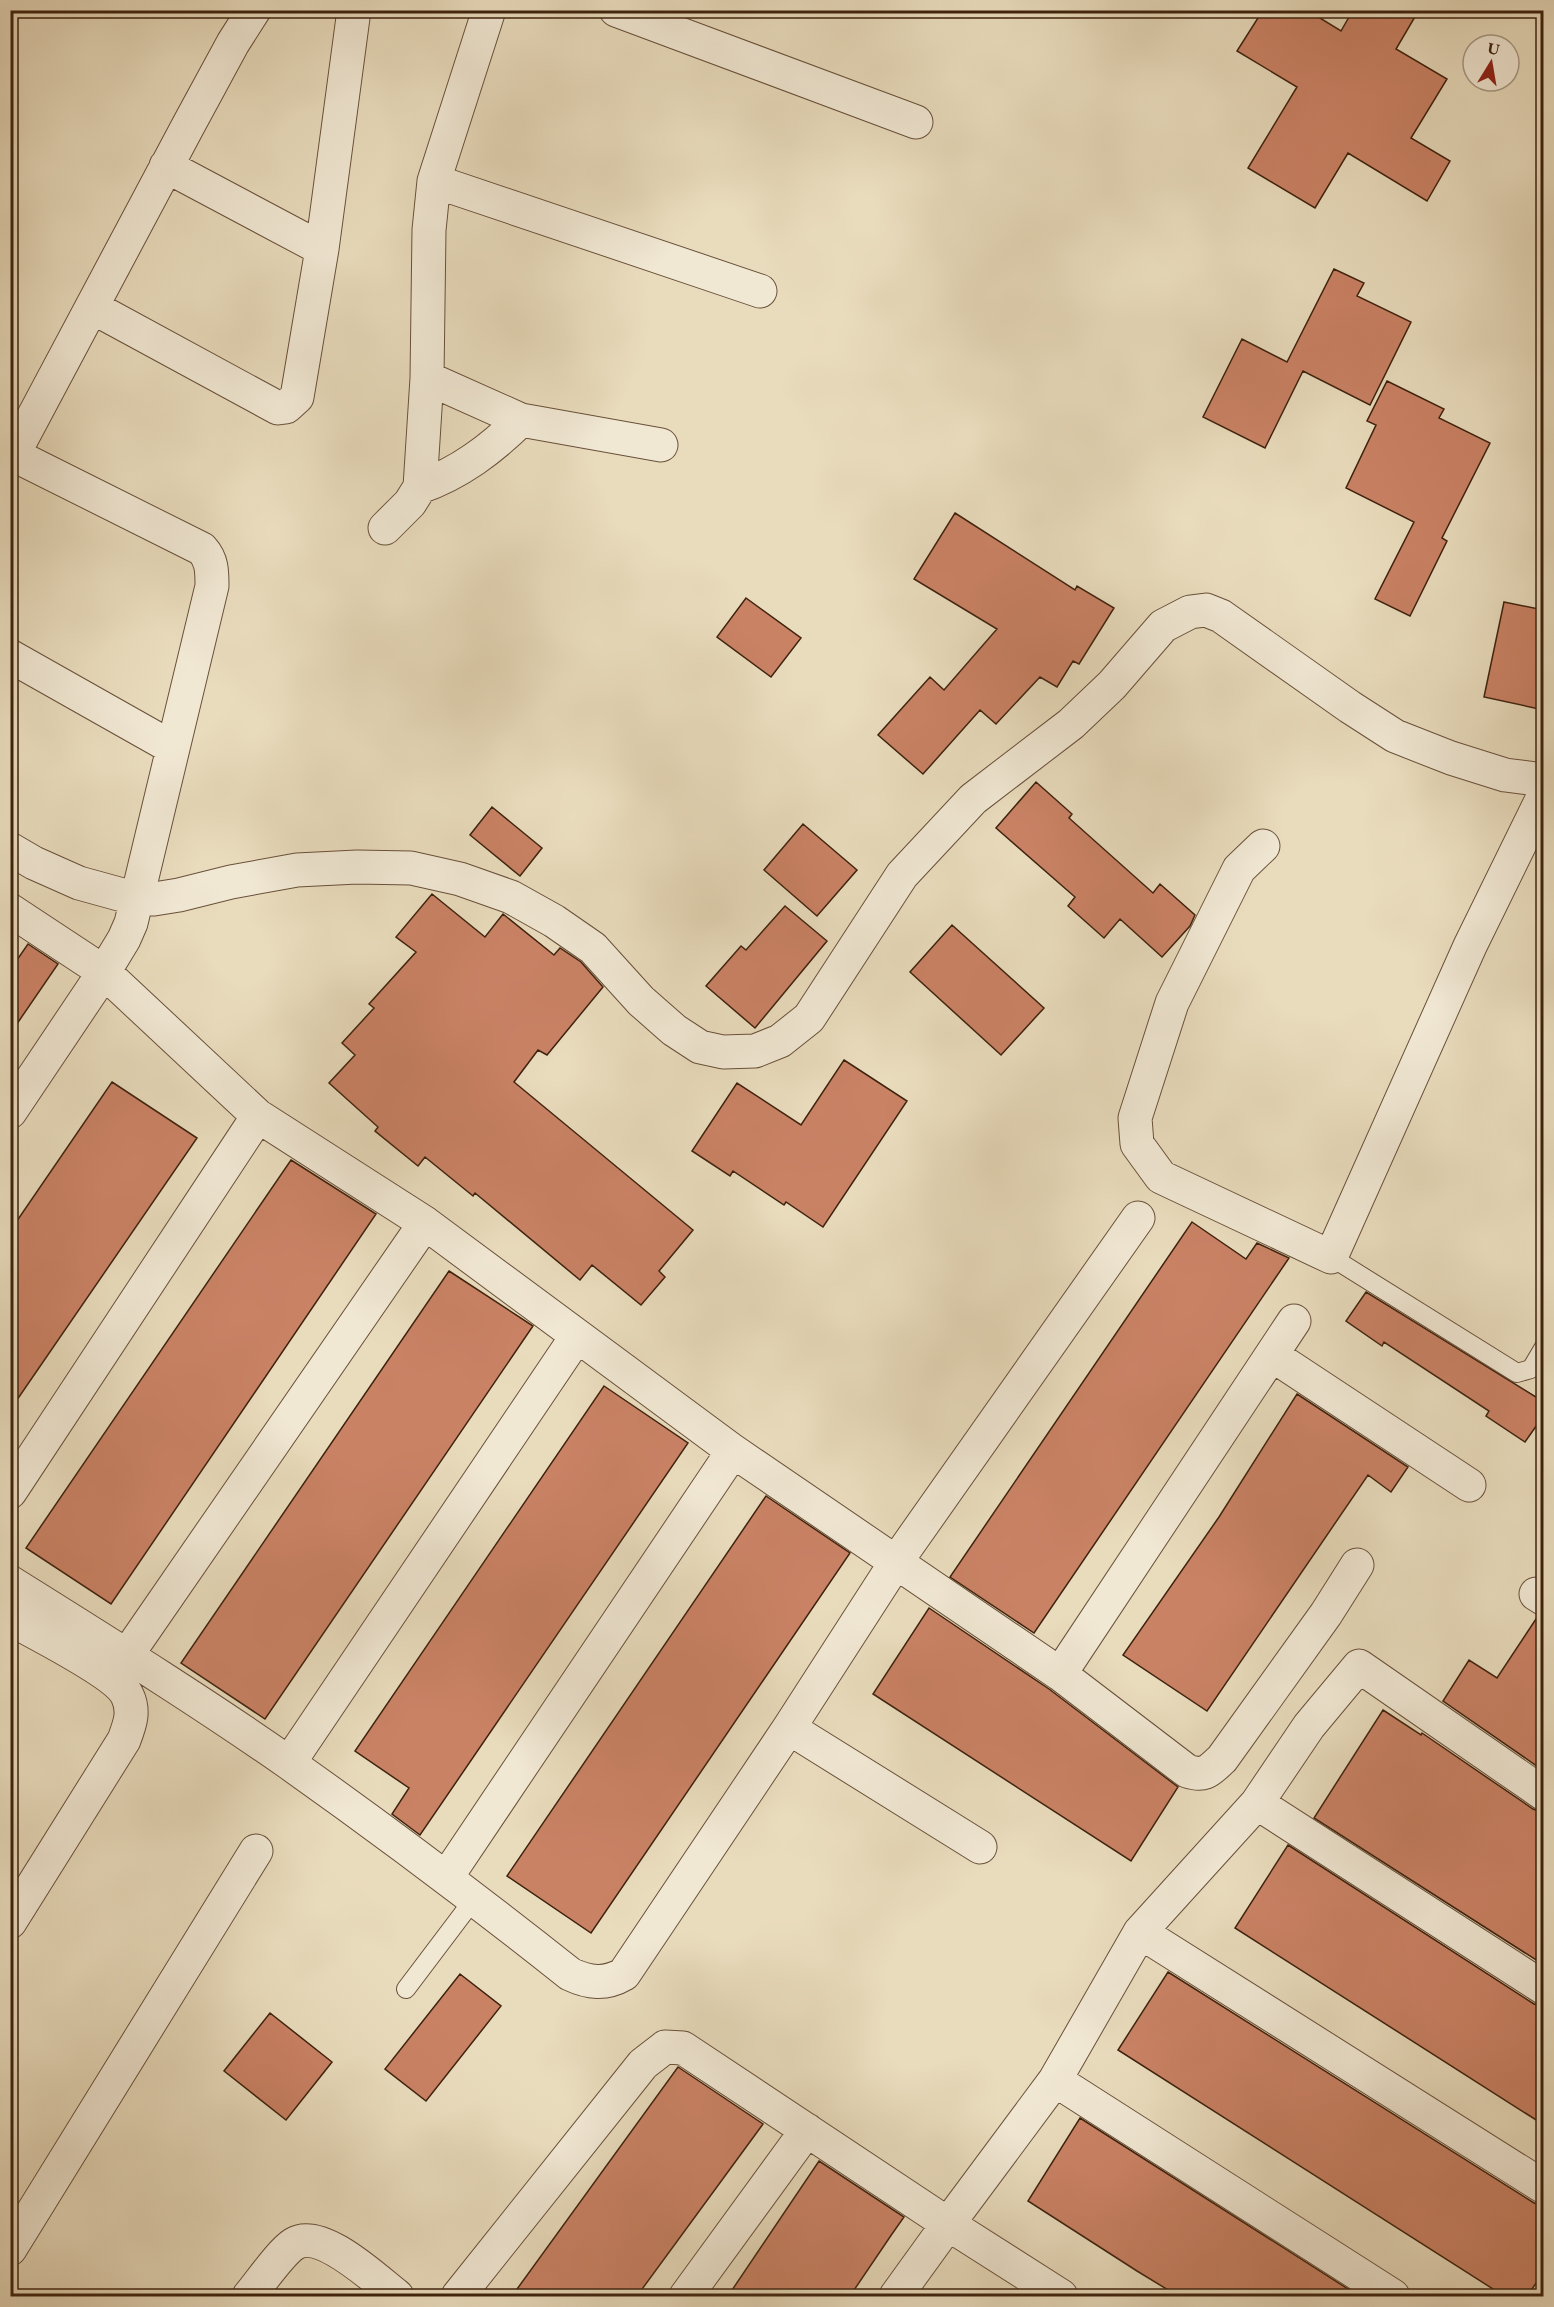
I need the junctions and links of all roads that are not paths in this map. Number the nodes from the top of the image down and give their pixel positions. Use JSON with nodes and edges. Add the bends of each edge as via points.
{"nodes":[{"id":1,"x":254,"y":10,"type":"edge"},
{"id":2,"x":354,"y":10,"type":"edge"},
{"id":3,"x":489,"y":10,"type":"edge"},
{"id":4,"x":616,"y":10,"type":"edge"},
{"id":5,"x":916,"y":122,"type":"dead end"},
{"id":6,"x":166,"y":166,"type":"junction"},
{"id":7,"x":434,"y":182,"type":"junction"},
{"id":8,"x":322,"y":249,"type":"junction"},
{"id":9,"x":760,"y":291,"type":"dead end"},
{"id":10,"x":92,"y":307,"type":"junction"},
{"id":11,"x":427,"y":378,"type":"junction"},
{"id":12,"x":521,"y":420,"type":"junction"},
{"id":13,"x":661,"y":445,"type":"dead end"},
{"id":14,"x":12,"y":454,"type":"edge"},
{"id":15,"x":420,"y":487,"type":"junction"},
{"id":16,"x":385,"y":528,"type":"dead end"},
{"id":17,"x":10,"y":656,"type":"edge"},
{"id":18,"x":172,"y":748,"type":"junction"},
{"id":19,"x":1544,"y":780,"type":"edge"},
{"id":20,"x":1544,"y":795,"type":"edge"},
{"id":21,"x":1263,"y":846,"type":"dead end"},
{"id":22,"x":10,"y":849,"type":"edge"},
{"id":23,"x":137,"y":898,"type":"junction"},
{"id":24,"x":10,"y":910,"type":"edge"},
{"id":25,"x":104,"y":972,"type":"junction"},
{"id":26,"x":10,"y":1112,"type":"edge"},
{"id":27,"x":258,"y":1116,"type":"junction"},
{"id":28,"x":1138,"y":1218,"type":"dead end"},
{"id":29,"x":425,"y":1223,"type":"junction"},
{"id":30,"x":1331,"y":1257,"type":"junction"},
{"id":31,"x":1294,"y":1321,"type":"dead end"},
{"id":32,"x":577,"y":1335,"type":"junction"},
{"id":33,"x":1544,"y":1347,"type":"edge"},
{"id":34,"x":1272,"y":1355,"type":"junction"},
{"id":35,"x":734,"y":1451,"type":"junction"},
{"id":36,"x":1469,"y":1485,"type":"dead end"},
{"id":37,"x":10,"y":1491,"type":"edge"},
{"id":38,"x":896,"y":1562,"type":"junction"},
{"id":39,"x":1357,"y":1565,"type":"dead end"},
{"id":40,"x":10,"y":1582,"type":"edge"},
{"id":41,"x":10,"y":1619,"type":"edge"},
{"id":42,"x":127,"y":1655,"type":"junction"},
{"id":43,"x":1060,"y":1674,"type":"junction"},
{"id":44,"x":789,"y":1728,"type":"junction"},
{"id":45,"x":288,"y":1763,"type":"junction"},
{"id":46,"x":1544,"y":1794,"type":"edge"},
{"id":47,"x":1257,"y":1803,"type":"junction"},
{"id":48,"x":980,"y":1847,"type":"dead end"},
{"id":49,"x":255,"y":1851,"type":"dead end"},
{"id":50,"x":446,"y":1878,"type":"junction"},
{"id":51,"x":474,"y":1899,"type":"junction"},
{"id":52,"x":10,"y":1922,"type":"edge"},
{"id":53,"x":1140,"y":1932,"type":"junction"},
{"id":54,"x":1544,"y":1988,"type":"edge"},
{"id":55,"x":406,"y":1989,"type":"dead end"},
{"id":56,"x":1055,"y":2080,"type":"junction"},
{"id":57,"x":807,"y":2130,"type":"junction"},
{"id":58,"x":1544,"y":2187,"type":"edge"},
{"id":59,"x":948,"y":2224,"type":"junction"},
{"id":60,"x":10,"y":2249,"type":"edge"},
{"id":61,"x":249,"y":2296,"type":"edge"},
{"id":62,"x":397,"y":2296,"type":"edge"},
{"id":63,"x":458,"y":2296,"type":"edge"},
{"id":64,"x":686,"y":2296,"type":"edge"},
{"id":65,"x":896,"y":2296,"type":"edge"},
{"id":66,"x":1061,"y":2296,"type":"edge"},
{"id":67,"x":1393,"y":2296,"type":"edge"}],
"edges":[{"from":1,"to":6,"type":"street"},
{"from":2,"to":8,"type":"street"},
{"from":3,"to":7,"type":"street"},
{"from":4,"to":5,"type":"street"},
{"from":6,"to":8,"type":"street"},
{"from":6,"to":10,"type":"street"},
{"from":7,"to":9,"type":"street"},
{"from":7,"to":11,"type":"street","via":[[429,230]]},
{"from":8,"to":10,"type":"street","via":[[297,397],[286,407],[270,405]]},
{"from":10,"to":14,"type":"street"},
{"from":11,"to":12,"type":"street"},
{"from":11,"to":15,"type":"street"},
{"from":12,"to":13,"type":"street"},
{"from":12,"to":15,"type":"street","via":[[493,447],[456,471]]},
{"from":14,"to":18,"type":"street","via":[[202,549],[208,556],[212,586]]},
{"from":15,"to":16,"type":"street"},
{"from":17,"to":18,"type":"street"},
{"from":18,"to":23,"type":"street"},
{"from":19,"to":23,"type":"street","via":[[1505,775],[1395,736],[1221,616],[1206,610],[1190,612],[1163,626],[1112,685],[1071,724],[973,799],[902,875],[809,1018],[780,1041],[755,1051],[723,1052],[700,1047],[641,1001],[593,948],[511,897],[460,879],[411,868],[297,870],[179,895]]},
{"from":20,"to":30,"type":"street","via":[[1470,946]]},
{"from":21,"to":30,"type":"street","via":[[1239,868],[1172,1003],[1135,1118],[1137,1144],[1161,1177]]},
{"from":22,"to":23,"type":"street","via":[[79,883]]},
{"from":23,"to":25,"type":"street","via":[[124,939]]},
{"from":24,"to":25,"type":"street"},
{"from":25,"to":26,"type":"street"},
{"from":25,"to":27,"type":"street"},
{"from":27,"to":29,"type":"street"},
{"from":27,"to":37,"type":"street"},
{"from":28,"to":38,"type":"street"},
{"from":29,"to":32,"type":"street"},
{"from":29,"to":42,"type":"street"},
{"from":30,"to":33,"type":"lane","via":[[1516,1372],[1531,1370]]},
{"from":31,"to":34,"type":"street"},
{"from":32,"to":35,"type":"street"},
{"from":32,"to":45,"type":"street"},
{"from":34,"to":36,"type":"street"},
{"from":34,"to":43,"type":"street"},
{"from":35,"to":38,"type":"street"},
{"from":35,"to":50,"type":"street"},
{"from":38,"to":43,"type":"street"},
{"from":38,"to":44,"type":"street"},
{"from":39,"to":43,"type":"street","via":[[1222,1759],[1209,1771],[1187,1771]]},
{"from":40,"to":42,"type":"street"},
{"from":41,"to":52,"type":"street","via":[[110,1678],[129,1697],[132,1716],[124,1740]]},
{"from":42,"to":45,"type":"street"},
{"from":44,"to":48,"type":"street"},
{"from":44,"to":51,"type":"street","via":[[624,1974],[612,1981],[587,1982],[570,1974]]},
{"from":45,"to":50,"type":"street"},
{"from":46,"to":47,"type":"street","via":[[1359,1666],[1308,1726]]},
{"from":47,"to":53,"type":"street"},
{"from":47,"to":54,"type":"street"},
{"from":49,"to":60,"type":"street"},
{"from":50,"to":51,"type":"street"},
{"from":51,"to":55,"type":"lane"},
{"from":53,"to":56,"type":"street"},
{"from":53,"to":58,"type":"street"},
{"from":56,"to":59,"type":"street"},
{"from":56,"to":67,"type":"street"},
{"from":57,"to":59,"type":"street"},
{"from":57,"to":63,"type":"street","via":[[683,2048],[665,2047],[643,2064]]},
{"from":57,"to":64,"type":"street"},
{"from":59,"to":65,"type":"street"},
{"from":59,"to":66,"type":"street"},
{"from":61,"to":62,"type":"street","via":[[292,2245],[308,2240],[330,2246]]}]}
